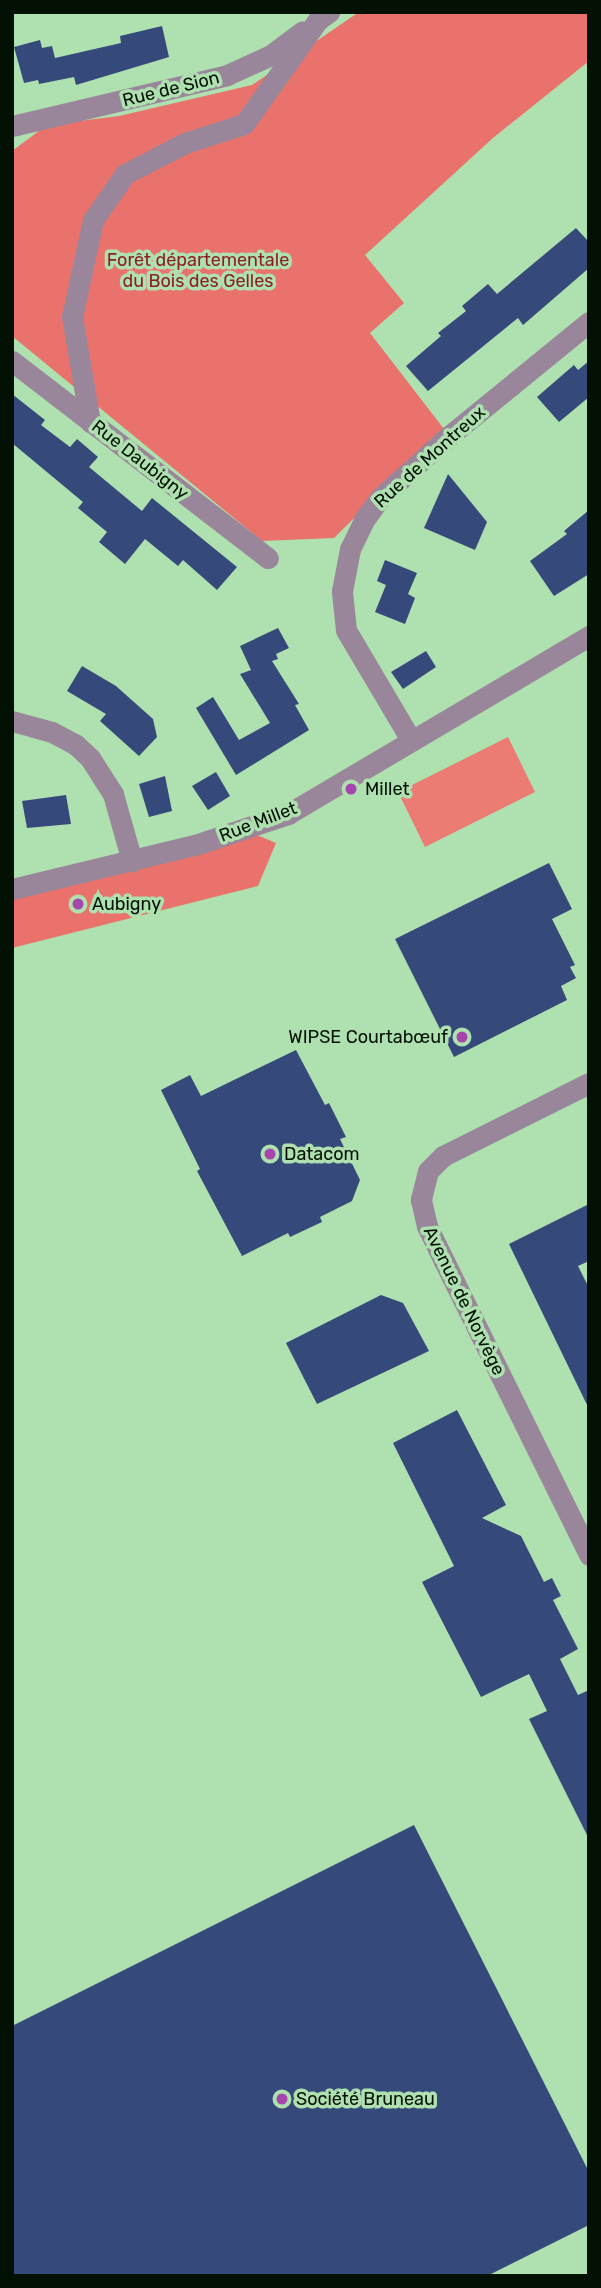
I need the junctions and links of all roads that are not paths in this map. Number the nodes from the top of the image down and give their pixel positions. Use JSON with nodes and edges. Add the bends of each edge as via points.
{"nodes":[{"id":1,"x":323,"y":16,"type":"edge"},
{"id":2,"x":12,"y":126,"type":"edge"},
{"id":3,"x":589,"y":322,"type":"edge"},
{"id":4,"x":12,"y":361,"type":"edge"},
{"id":5,"x":90,"y":422,"type":"junction"},
{"id":6,"x":268,"y":558,"type":"dead end"},
{"id":7,"x":589,"y":636,"type":"edge"},
{"id":8,"x":12,"y":721,"type":"edge"},
{"id":9,"x":411,"y":740,"type":"junction"},
{"id":10,"x":132,"y":861,"type":"junction"},
{"id":11,"x":12,"y":889,"type":"edge"},
{"id":12,"x":589,"y":1083,"type":"edge"},
{"id":13,"x":589,"y":1555,"type":"edge"}],
"edges":[{"from":1,"to":2,"type":"street","name":"Rue de Sion","via":[[271,55],[227,75]]},
{"from":1,"to":5,"type":"street","via":[[244,124],[185,143],[125,174],[93,220],[72,317]]},
{"from":3,"to":9,"type":"street","name":"Rue de Montreux","via":[[380,498],[350,549],[342,591],[346,630]]},
{"from":4,"to":5,"type":"street","name":"Rue Daubigny"},
{"from":5,"to":6,"type":"street","name":"Rue Daubigny"},
{"from":7,"to":9,"type":"street","name":"Rue Millet"},
{"from":8,"to":10,"type":"street","via":[[52,732],[90,758],[113,794]]},
{"from":9,"to":10,"type":"street","name":"Rue Millet","via":[[288,814]]},
{"from":10,"to":11,"type":"street","name":"Rue Millet"},
{"from":12,"to":13,"type":"street","name":"Avenue de Norvège","via":[[443,1156],[428,1171],[421,1200],[438,1250]]}]}
